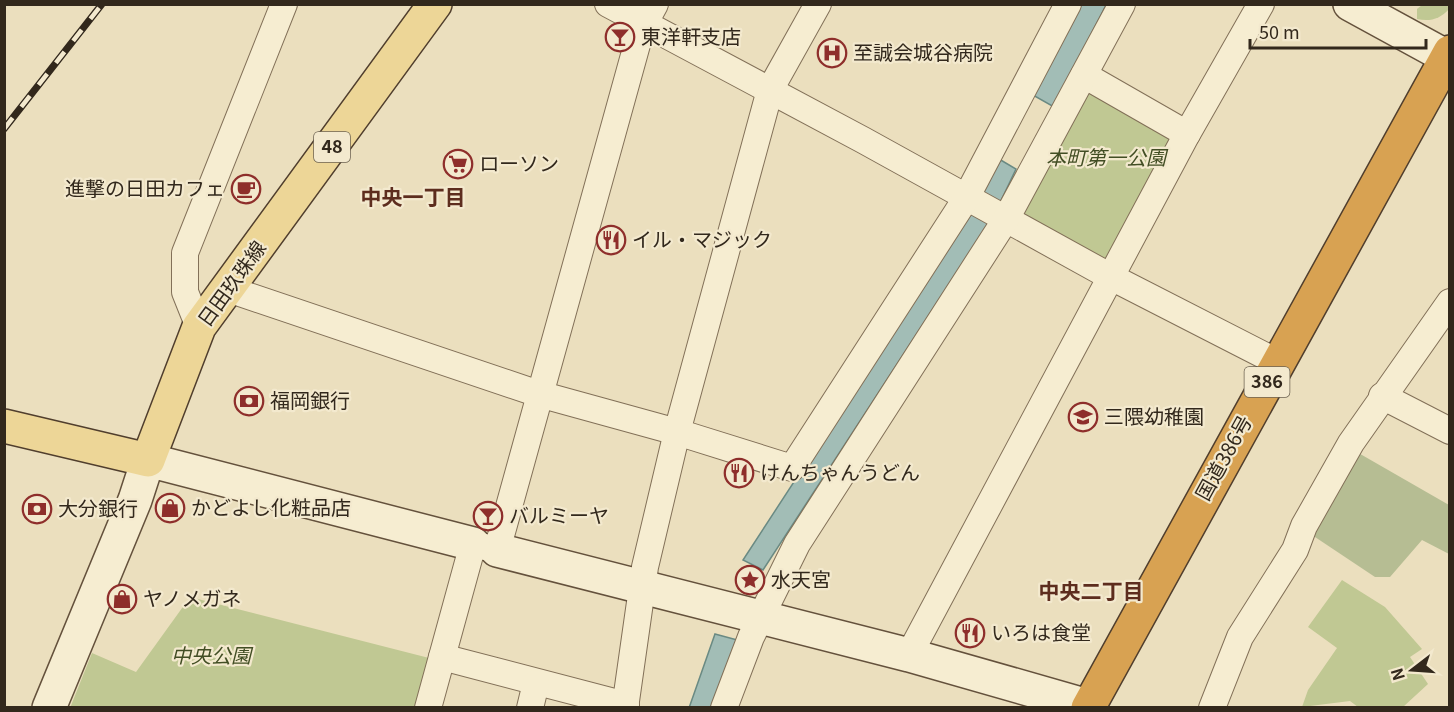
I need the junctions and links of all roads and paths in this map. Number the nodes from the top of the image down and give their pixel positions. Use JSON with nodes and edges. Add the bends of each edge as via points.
{"nodes":[{"id":1,"x":284,"y":4,"type":"edge"},
{"id":2,"x":435,"y":4,"type":"edge"},
{"id":3,"x":608,"y":4,"type":"edge"},
{"id":4,"x":818,"y":4,"type":"edge"},
{"id":5,"x":1068,"y":4,"type":"edge"},
{"id":6,"x":1122,"y":4,"type":"edge"},
{"id":7,"x":1261,"y":4,"type":"edge"},
{"id":8,"x":1350,"y":4,"type":"edge"},
{"id":9,"x":1378,"y":4,"type":"edge"},
{"id":10,"x":649,"y":14,"type":"edge"},
{"id":11,"x":1449,"y":56,"type":"edge"},
{"id":12,"x":1084,"y":75,"type":"junction"},
{"id":13,"x":770,"y":90,"type":"junction"},
{"id":14,"x":1186,"y":134,"type":"junction"},
{"id":15,"x":967,"y":196,"type":"junction"},
{"id":16,"x":1006,"y":219,"type":"junction"},
{"id":17,"x":1111,"y":277,"type":"junction"},
{"id":18,"x":228,"y":289,"type":"junction"},
{"id":19,"x":1449,"y":302,"type":"edge"},
{"id":20,"x":199,"y":327,"type":"junction"},
{"id":21,"x":1277,"y":362,"type":"junction"},
{"id":22,"x":539,"y":394,"type":"junction"},
{"id":23,"x":1382,"y":396,"type":"junction"},
{"id":24,"x":4,"y":426,"type":"edge"},
{"id":25,"x":1449,"y":431,"type":"edge"},
{"id":26,"x":677,"y":432,"type":"junction"},
{"id":27,"x":57,"y":438,"type":"junction"},
{"id":28,"x":4,"y":440,"type":"edge"},
{"id":29,"x":148,"y":460,"type":"junction"},
{"id":30,"x":485,"y":547,"type":"junction"},
{"id":31,"x":642,"y":587,"type":"junction"},
{"id":32,"x":762,"y":618,"type":"junction"},
{"id":33,"x":909,"y":655,"type":"junction"},
{"id":34,"x":442,"y":657,"type":"junction"},
{"id":35,"x":536,"y":683,"type":"junction"},
{"id":36,"x":626,"y":706,"type":"edge"},
{"id":37,"x":1090,"y":707,"type":"edge"},
{"id":38,"x":49,"y":708,"type":"edge"},
{"id":39,"x":428,"y":708,"type":"edge"},
{"id":40,"x":530,"y":708,"type":"edge"},
{"id":41,"x":724,"y":708,"type":"edge"},
{"id":42,"x":1212,"y":708,"type":"edge"}],
"edges":[{"from":1,"to":20,"type":"street","via":[[185,253],[185,292]]},
{"from":2,"to":18,"type":"main road","name":"日田玖珠線","number":"48"},
{"from":3,"to":10,"type":"street"},
{"from":4,"to":13,"type":"street"},
{"from":5,"to":15,"type":"street"},
{"from":6,"to":12,"type":"street"},
{"from":7,"to":14,"type":"street"},
{"from":8,"to":11,"type":"street"},
{"from":9,"to":11,"type":"street"},
{"from":10,"to":13,"type":"street"},
{"from":10,"to":22,"type":"street"},
{"from":11,"to":21,"type":"highway","name":"国道386号","number":"386"},
{"from":12,"to":14,"type":"street"},
{"from":12,"to":16,"type":"street"},
{"from":13,"to":15,"type":"street"},
{"from":13,"to":26,"type":"street"},
{"from":14,"to":17,"type":"street"},
{"from":15,"to":16,"type":"street"},
{"from":15,"to":26,"type":"street","via":[[792,468]]},
{"from":16,"to":17,"type":"street"},
{"from":16,"to":32,"type":"street","via":[[797,544]]},
{"from":17,"to":21,"type":"street"},
{"from":17,"to":33,"type":"street"},
{"from":18,"to":20,"type":"main road","name":"日田玖珠線","number":"48"},
{"from":18,"to":22,"type":"street"},
{"from":19,"to":23,"type":"street"},
{"from":20,"to":29,"type":"main road","name":"日田玖珠線","number":"48"},
{"from":21,"to":37,"type":"highway","name":"国道386号","number":"386"},
{"from":22,"to":26,"type":"street"},
{"from":22,"to":30,"type":"street"},
{"from":23,"to":25,"type":"street"},
{"from":23,"to":42,"type":"street","via":[[1304,525],[1295,550],[1240,637]]},
{"from":24,"to":27,"type":"main road"},
{"from":26,"to":31,"type":"street"},
{"from":27,"to":28,"type":"street","via":[[33,447]]},
{"from":27,"to":29,"type":"main road"},
{"from":29,"to":30,"type":"street"},
{"from":29,"to":38,"type":"street"},
{"from":30,"to":31,"type":"street"},
{"from":30,"to":34,"type":"street"},
{"from":31,"to":32,"type":"street"},
{"from":31,"to":36,"type":"street"},
{"from":32,"to":33,"type":"street"},
{"from":32,"to":41,"type":"street"},
{"from":33,"to":37,"type":"street"},
{"from":34,"to":35,"type":"street"},
{"from":34,"to":39,"type":"street"},
{"from":35,"to":36,"type":"street"},
{"from":35,"to":40,"type":"street"}]}
